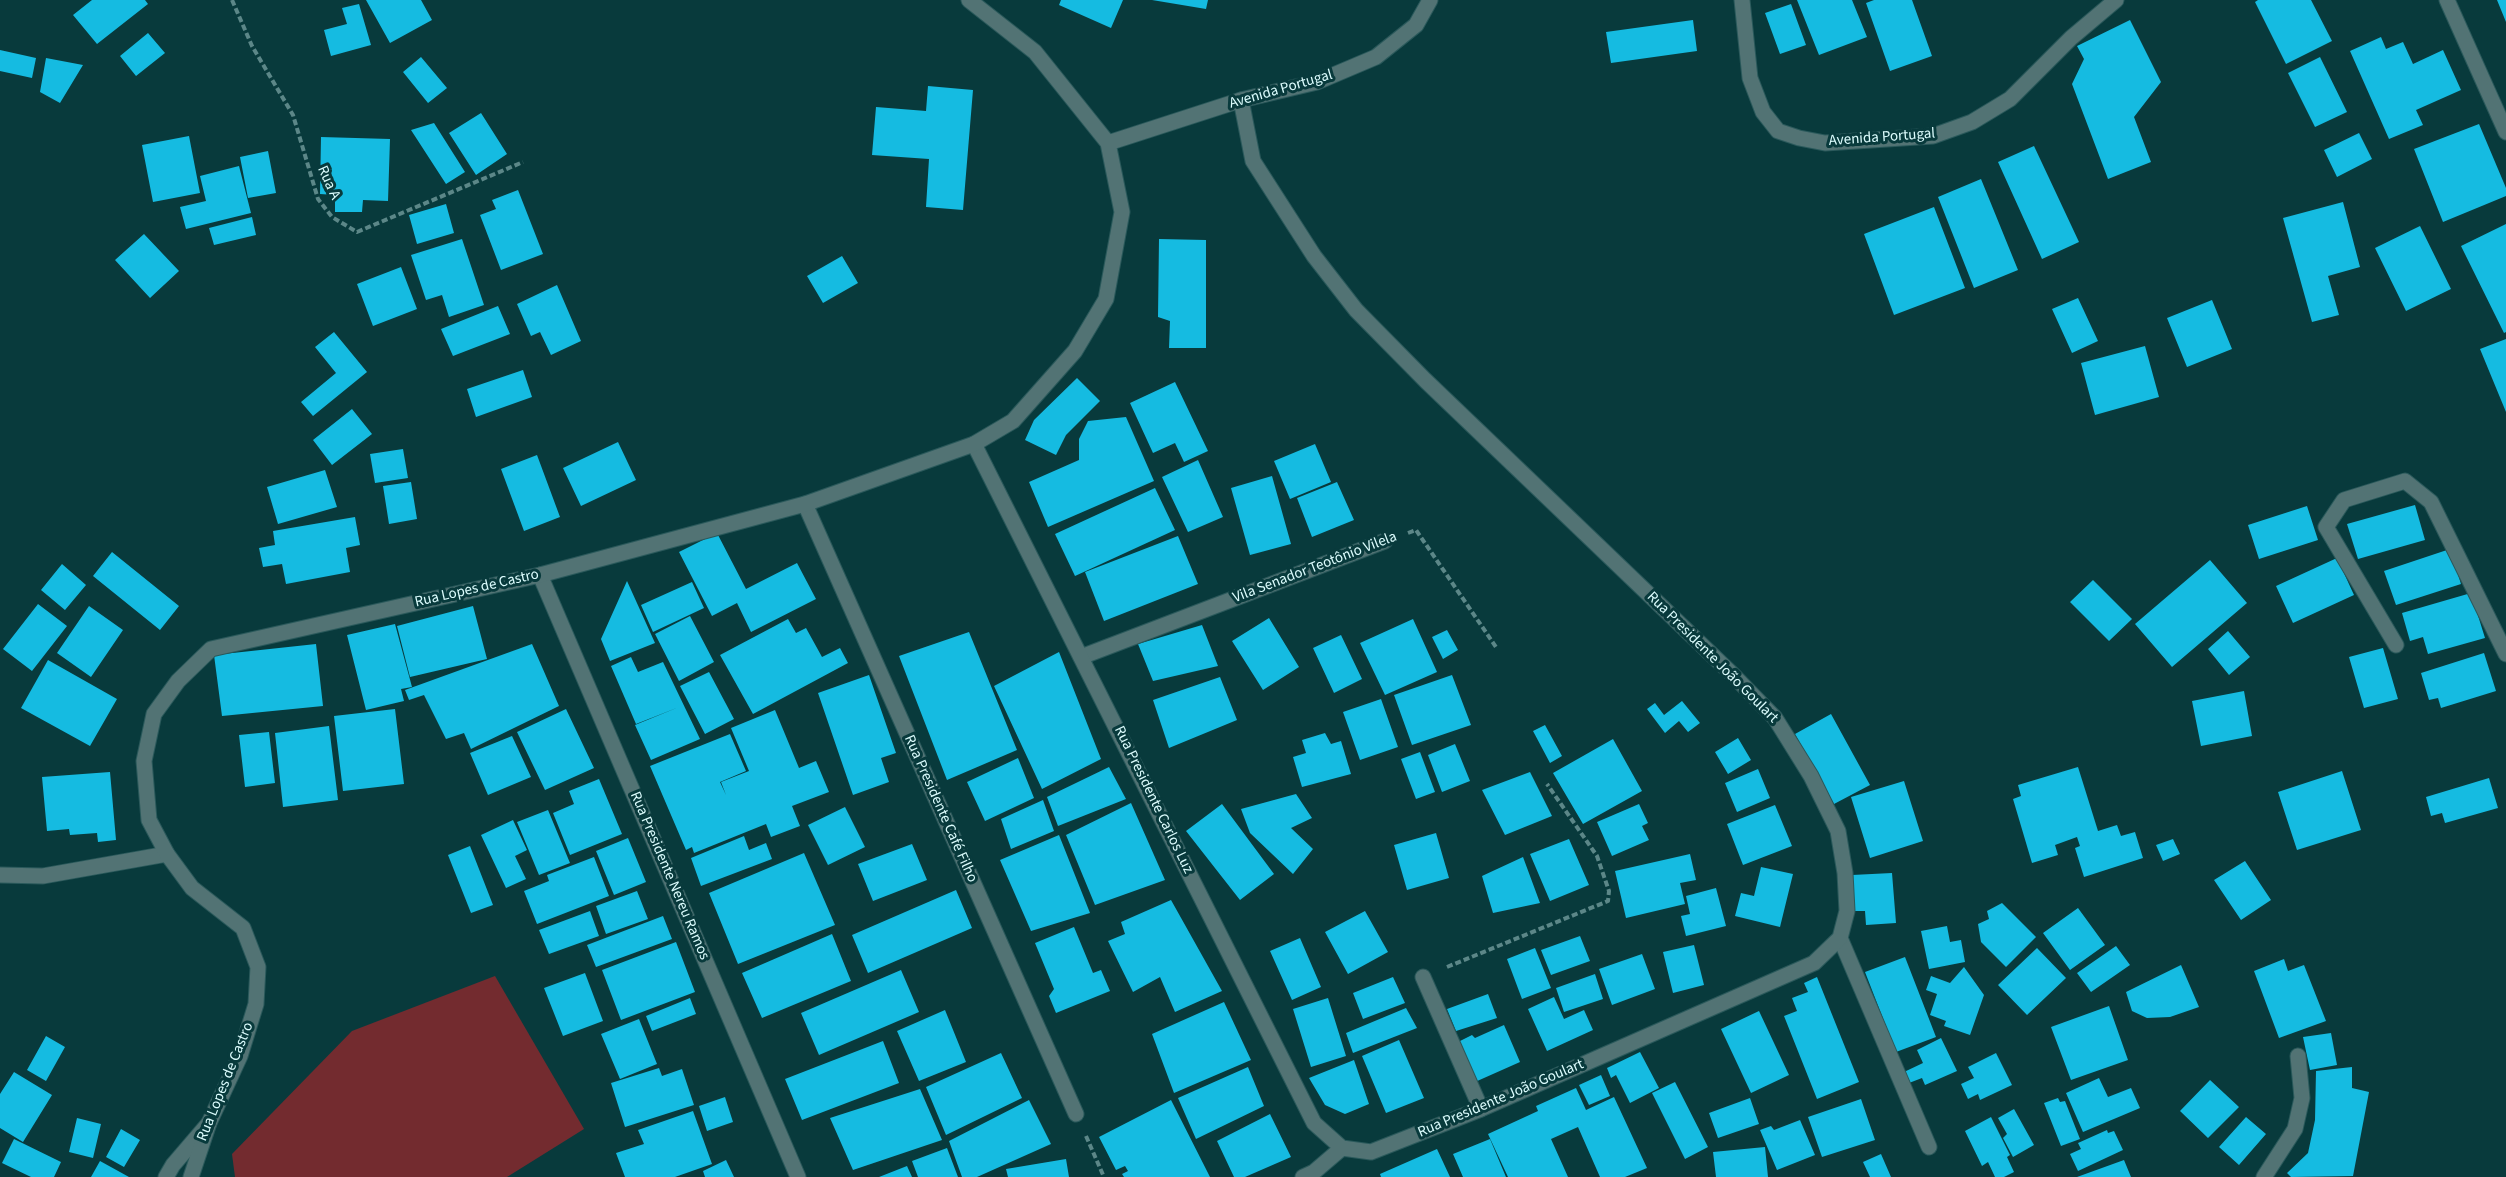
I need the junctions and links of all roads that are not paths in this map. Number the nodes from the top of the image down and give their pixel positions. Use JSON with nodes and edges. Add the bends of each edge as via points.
{"nodes":[{"id":1,"x":969,"y":0,"type":"edge"},
{"id":2,"x":1430,"y":0,"type":"edge"},
{"id":3,"x":1742,"y":0,"type":"edge"},
{"id":4,"x":2116,"y":0,"type":"edge"},
{"id":5,"x":2447,"y":0,"type":"edge"},
{"id":6,"x":1241,"y":100,"type":"junction"},
{"id":7,"x":2506,"y":132,"type":"edge"},
{"id":8,"x":1108,"y":143,"type":"junction"},
{"id":9,"x":974,"y":444,"type":"junction"},
{"id":10,"x":805,"y":504,"type":"junction"},
{"id":11,"x":1385,"y":540,"type":"road end"},
{"id":12,"x":540,"y":575,"type":"junction"},
{"id":13,"x":2396,"y":645,"type":"dead end"},
{"id":14,"x":2506,"y":654,"type":"edge"},
{"id":15,"x":1082,"y":657,"type":"junction"},
{"id":16,"x":167,"y":854,"type":"junction"},
{"id":17,"x":0,"y":875,"type":"edge"},
{"id":18,"x":1840,"y":938,"type":"junction"},
{"id":19,"x":1423,"y":977,"type":"road end"},
{"id":20,"x":2298,"y":1056,"type":"dead end"},
{"id":21,"x":1481,"y":1109,"type":"junction"},
{"id":22,"x":1076,"y":1114,"type":"road end"},
{"id":23,"x":209,"y":1123,"type":"junction"},
{"id":24,"x":1342,"y":1148,"type":"junction"},
{"id":25,"x":1929,"y":1148,"type":"dead end"},
{"id":26,"x":166,"y":1177,"type":"edge"},
{"id":27,"x":191,"y":1177,"type":"edge"},
{"id":28,"x":798,"y":1177,"type":"edge"},
{"id":29,"x":1303,"y":1177,"type":"edge"},
{"id":30,"x":2264,"y":1177,"type":"edge"}],
"edges":[{"from":1,"to":8,"type":"street","via":[[1035,52]]},
{"from":2,"to":6,"type":"street","name":"Avenida Portugal","via":[[1416,25],[1376,57],[1317,82]]},
{"from":3,"to":4,"type":"street","name":"Avenida Portugal","via":[[1750,78],[1763,112],[1778,131],[1825,143],[1933,136],[1972,122],[2010,99]]},
{"from":5,"to":7,"type":"street"},
{"from":6,"to":8,"type":"street","name":"Avenida Portugal"},
{"from":6,"to":18,"type":"street","name":"Rua Presidente João Goulart","via":[[1254,161],[1314,256],[1356,310],[1775,718],[1811,776],[1838,831],[1847,911]]},
{"from":8,"to":9,"type":"street","name":"Rua Lopes de Castro","via":[[1122,212],[1106,298],[1076,351],[1040,393],[1013,421]]},
{"from":9,"to":10,"type":"street","name":"Rua Lopes de Castro"},
{"from":9,"to":15,"type":"street","name":"Rua Presidente Carlos Luz"},
{"from":10,"to":12,"type":"street","name":"Rua Lopes de Castro"},
{"from":10,"to":22,"type":"street","name":"Rua Presidente Café Filho"},
{"from":11,"to":15,"type":"street","name":"Vila Senador Teotônio Vilela"},
{"from":12,"to":16,"type":"street","name":"Rua Lopes de Castro","via":[[211,649],[178,681],[154,714],[144,761],[149,819]]},
{"from":12,"to":28,"type":"street","name":"Rua Presidente Nereu Ramos"},
{"from":13,"to":14,"type":"street","via":[[2326,527],[2344,500],[2405,481],[2431,502]]},
{"from":15,"to":24,"type":"street","name":"Rua Presidente Carlos Luz","via":[[1314,1123]]},
{"from":16,"to":17,"type":"street","via":[[43,876]]},
{"from":16,"to":23,"type":"street","name":"Rua Lopes de Castro","via":[[192,888],[243,928],[258,968],[256,1004],[250,1025]]},
{"from":18,"to":21,"type":"street","name":"Rua Presidente João Goulart","via":[[1814,963]]},
{"from":18,"to":25,"type":"street"},
{"from":19,"to":21,"type":"street"},
{"from":20,"to":30,"type":"street","via":[[2302,1098],[2295,1129]]},
{"from":21,"to":24,"type":"street","name":"Rua Presidente João Goulart","via":[[1371,1152]]},
{"from":23,"to":26,"type":"street"},
{"from":23,"to":27,"type":"street","name":"Rua Lopes de Castro"},
{"from":24,"to":29,"type":"street"}]}
